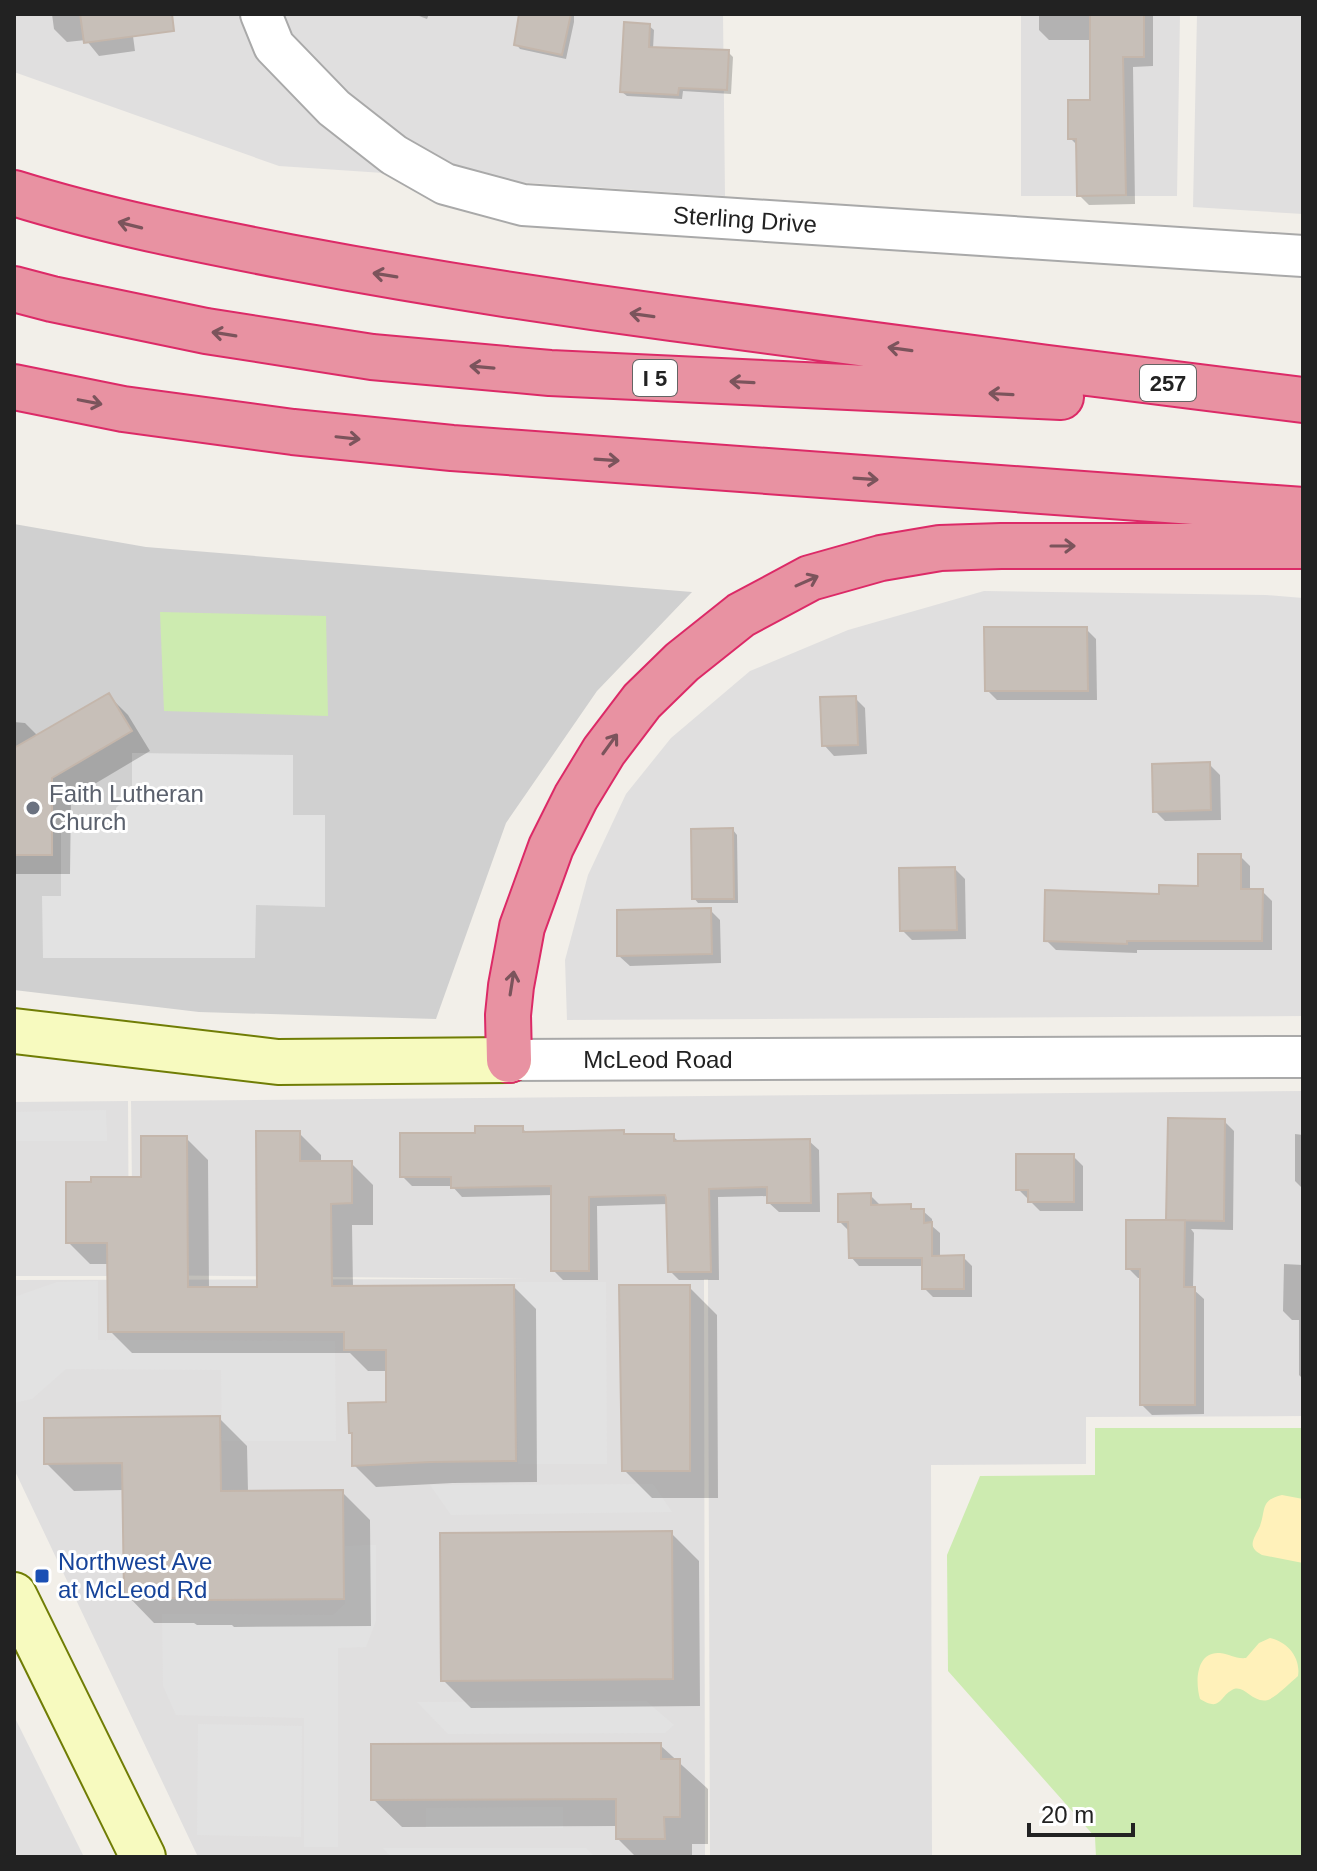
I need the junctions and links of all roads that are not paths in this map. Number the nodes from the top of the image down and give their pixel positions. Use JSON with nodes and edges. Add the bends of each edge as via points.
{"nodes":[{"id":1,"x":261,"y":14,"type":"edge"},
{"id":2,"x":14,"y":193,"type":"edge"},
{"id":3,"x":1303,"y":256,"type":"edge"},
{"id":4,"x":14,"y":289,"type":"edge"},
{"id":5,"x":14,"y":387,"type":"edge"},
{"id":6,"x":1303,"y":400,"type":"edge"},
{"id":7,"x":1303,"y":408,"type":"edge"},
{"id":8,"x":1303,"y":510,"type":"edge"},
{"id":9,"x":1303,"y":546,"type":"edge"},
{"id":10,"x":14,"y":1031,"type":"edge"},
{"id":11,"x":1303,"y":1057,"type":"edge"},
{"id":12,"x":509,"y":1060,"type":"junction"},
{"id":13,"x":14,"y":1595,"type":"edge"},
{"id":14,"x":143,"y":1857,"type":"edge"}],
"edges":[{"from":1,"to":3,"type":"street","name":"Sterling Drive","via":[[274,46],[334,108],[394,155],[445,184],[523,205]]},
{"from":6,"to":2,"type":"highway","number":"257","one_way":true,"via":[[548,302],[164,233]]},
{"from":7,"to":4,"type":"highway","number":"I 5","one_way":true,"via":[[550,373],[372,357],[206,331]]},
{"from":5,"to":8,"type":"highway","one_way":true,"via":[[154,413],[438,447]]},
{"from":12,"to":9,"type":"highway","one_way":true,"via":[[508,1015],[522,927],[576,797],[642,701],[741,615],[810,578],[940,548]]},
{"from":10,"to":12,"type":"main road","name":"McLeod Road","via":[[278,1062]]},
{"from":11,"to":12,"type":"street","name":"McLeod Road"},
{"from":13,"to":14,"type":"main road"}]}
